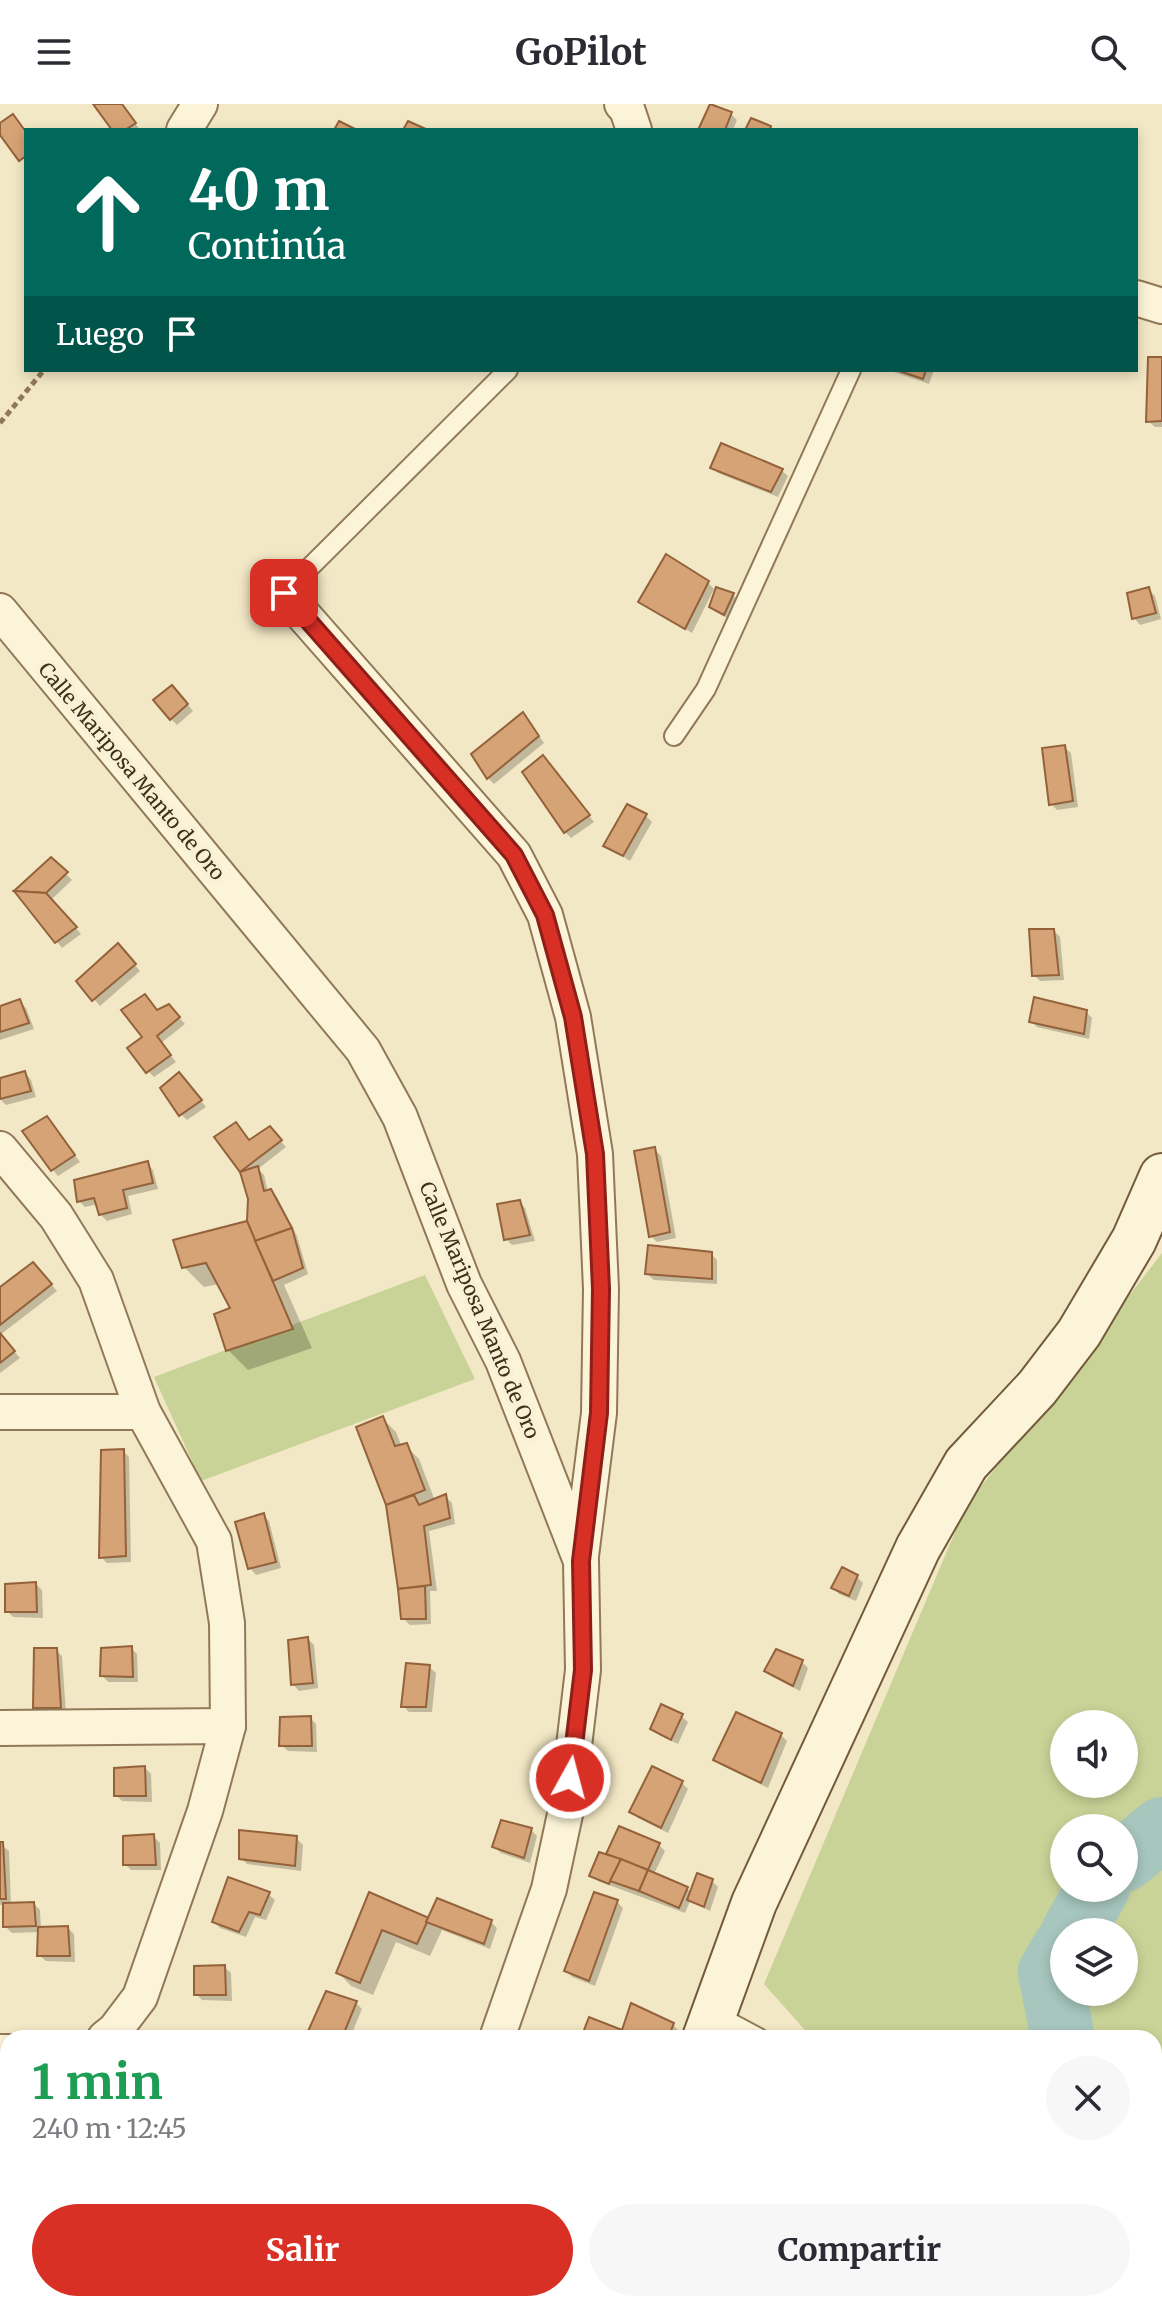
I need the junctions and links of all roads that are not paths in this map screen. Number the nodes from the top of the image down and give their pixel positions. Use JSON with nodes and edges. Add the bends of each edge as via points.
{"nodes":[{"id":1,"x":200,"y":104,"type":"edge"},
{"id":2,"x":622,"y":104,"type":"edge"},
{"id":3,"x":185,"y":128,"type":"edge"},
{"id":4,"x":633,"y":128,"type":"edge"},
{"id":5,"x":1138,"y":299,"type":"edge"},
{"id":6,"x":1162,"y":306,"type":"edge"},
{"id":7,"x":506,"y":372,"type":"edge"},
{"id":8,"x":850,"y":372,"type":"edge"},
{"id":9,"x":284,"y":593,"type":"joint"},
{"id":10,"x":0,"y":611,"type":"edge"},
{"id":11,"x":674,"y":736,"type":"dead end"},
{"id":12,"x":0,"y":1149,"type":"edge"},
{"id":13,"x":1162,"y":1176,"type":"edge"},
{"id":14,"x":0,"y":1412,"type":"edge"},
{"id":15,"x":143,"y":1412,"type":"junction"},
{"id":16,"x":581,"y":1561,"type":"junction"},
{"id":17,"x":228,"y":1726,"type":"junction"},
{"id":18,"x":0,"y":1728,"type":"edge"},
{"id":19,"x":710,"y":2026,"type":"edge"},
{"id":20,"x":115,"y":2030,"type":"edge"},
{"id":21,"x":500,"y":2030,"type":"edge"}],
"edges":[{"from":1,"to":3,"type":"street"},
{"from":2,"to":4,"type":"street"},
{"from":5,"to":6,"type":"street"},
{"from":7,"to":9,"type":"lane"},
{"from":8,"to":11,"type":"lane","via":[[706,689]]},
{"from":9,"to":16,"type":"street","via":[[514,855],[545,915],[573,1017],[595,1154],[599,1413]]},
{"from":10,"to":16,"type":"street","name":"Calle Mariposa Manto de Oro","via":[[363,1050],[400,1117]]},
{"from":12,"to":15,"type":"street","via":[[56,1216],[96,1280]]},
{"from":13,"to":19,"type":"street","via":[[1134,1240],[1079,1333],[1037,1388],[966,1464],[918,1548],[754,1903]]},
{"from":14,"to":15,"type":"street"},
{"from":15,"to":17,"type":"street","via":[[214,1541],[227,1623]]},
{"from":16,"to":21,"type":"street","name":"Calle Mariposa Manto de Oro","via":[[583,1670],[567,1805],[549,1889]]},
{"from":17,"to":18,"type":"street"},
{"from":17,"to":20,"type":"street","via":[[205,1811],[140,1997]]}]}
